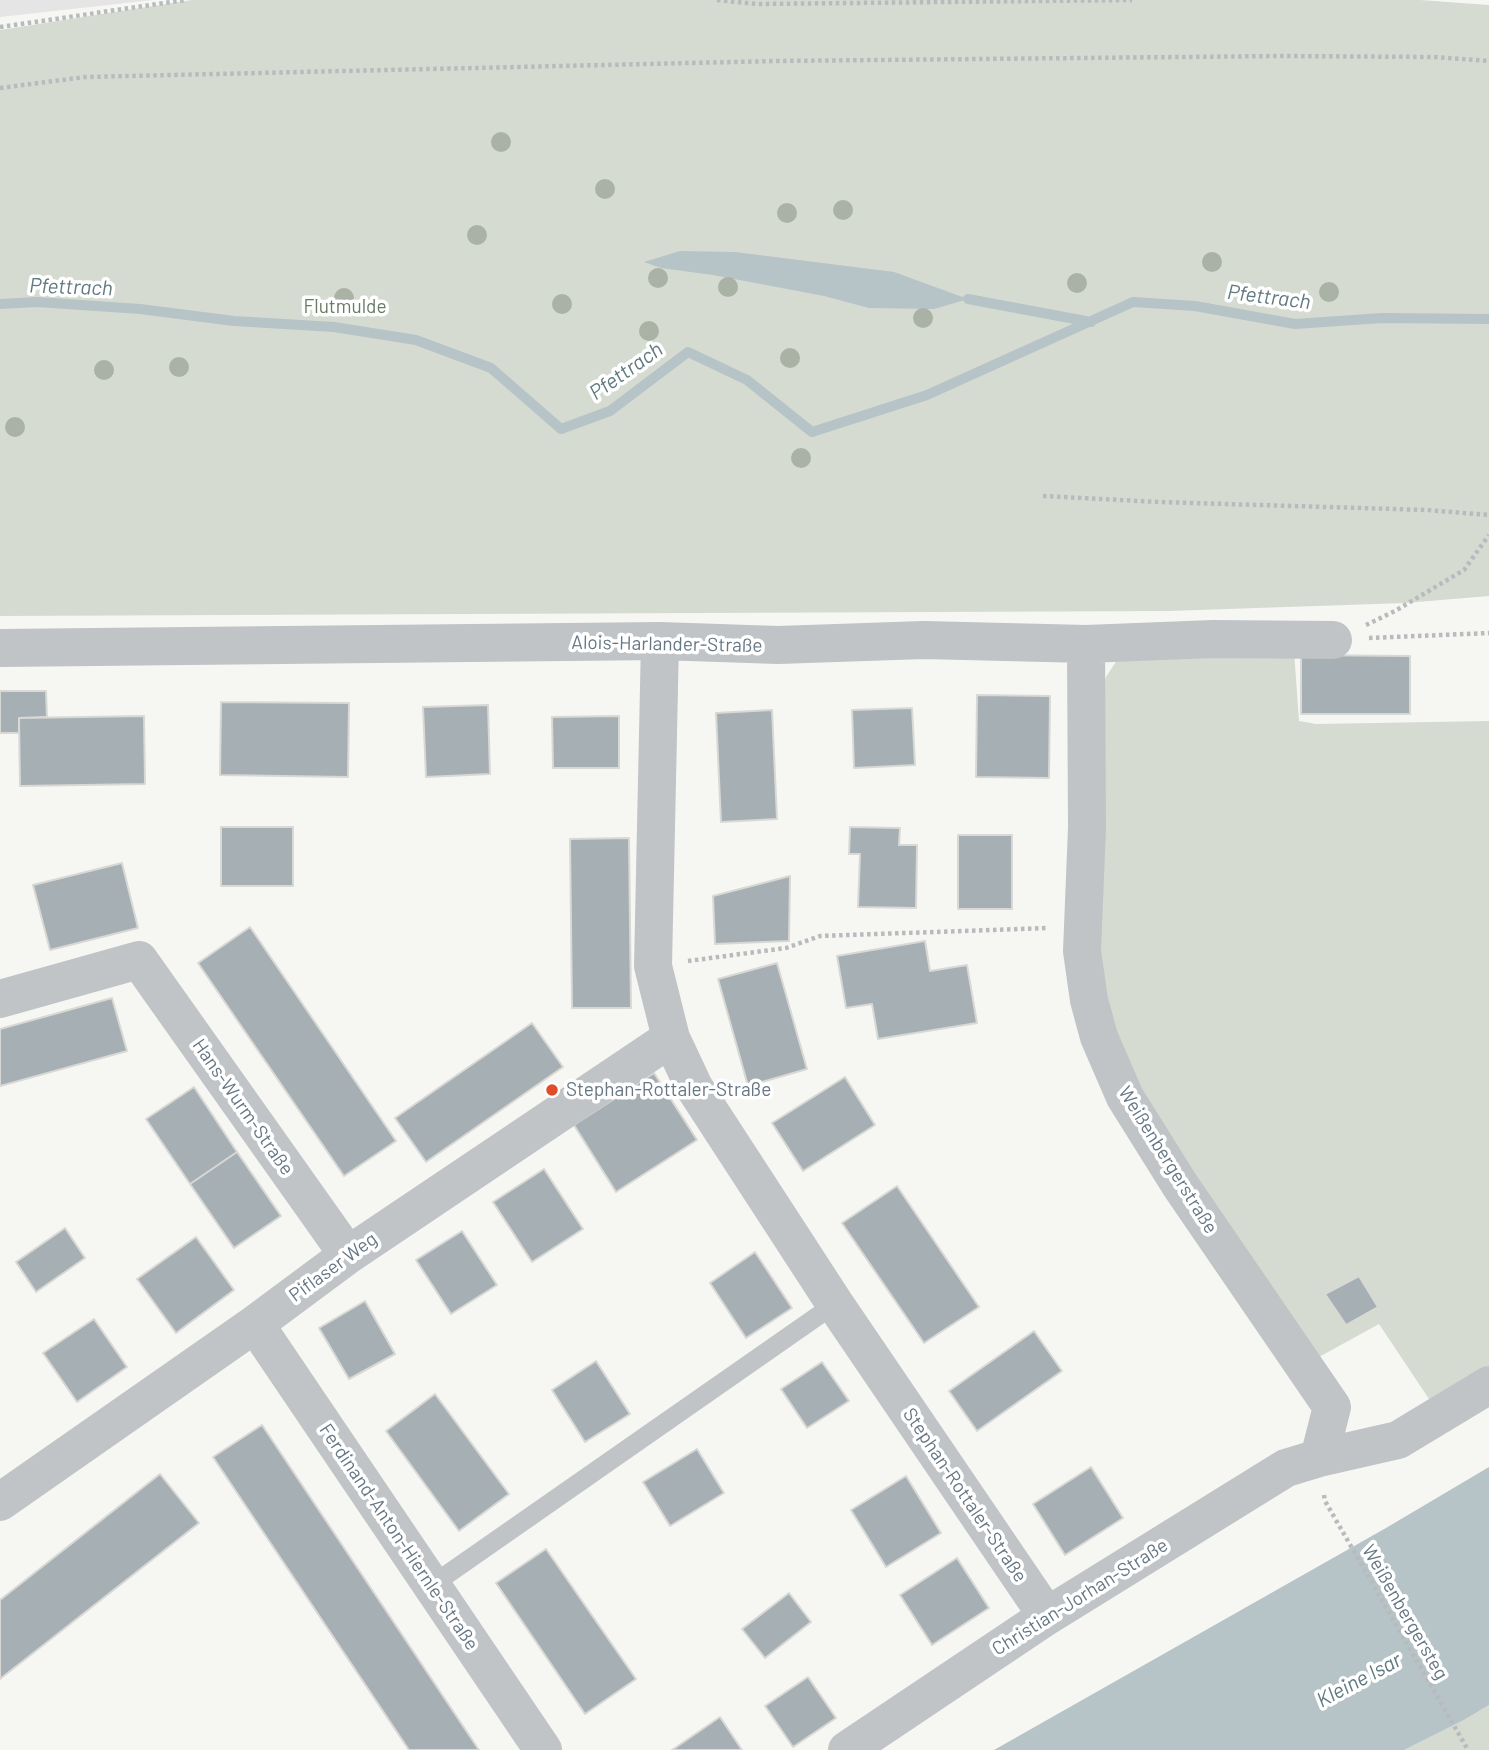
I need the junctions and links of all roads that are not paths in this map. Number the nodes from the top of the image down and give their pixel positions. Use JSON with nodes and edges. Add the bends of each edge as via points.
{"nodes":[{"id":1,"x":1333,"y":640,"type":"road end"},
{"id":2,"x":660,"y":641,"type":"junction"},
{"id":3,"x":1086,"y":644,"type":"junction"},
{"id":4,"x":0,"y":648,"type":"edge"},
{"id":5,"x":0,"y":999,"type":"edge"},
{"id":6,"x":671,"y":1038,"type":"junction"},
{"id":7,"x":348,"y":1255,"type":"junction"},
{"id":8,"x":835,"y":1304,"type":"junction"},
{"id":9,"x":255,"y":1324,"type":"junction"},
{"id":10,"x":1489,"y":1385,"type":"edge"},
{"id":11,"x":1319,"y":1458,"type":"junction"},
{"id":12,"x":0,"y":1502,"type":"edge"},
{"id":13,"x":432,"y":1586,"type":"junction"},
{"id":14,"x":1047,"y":1616,"type":"junction"},
{"id":15,"x":543,"y":1750,"type":"edge"},
{"id":16,"x":847,"y":1750,"type":"edge"}],
"edges":[{"from":1,"to":3,"type":"street","name":"Alois-Harlander-Straße"},
{"from":2,"to":3,"type":"street","name":"Alois-Harlander-Straße"},
{"from":2,"to":4,"type":"street","name":"Alois-Harlander-Straße"},
{"from":2,"to":6,"type":"street","name":"Stephan-Rottaler-Straße","via":[[653,966]]},
{"from":3,"to":11,"type":"street","name":"Weißenbergerstraße","via":[[1082,951],[1099,1037],[1125,1097],[1180,1185],[1332,1407]]},
{"from":5,"to":7,"type":"street","name":"Hans-Wurm-Straße","via":[[139,960]]},
{"from":6,"to":7,"type":"street","name":"Piflaser Weg"},
{"from":6,"to":8,"type":"street","name":"Stephan-Rottaler-Straße","via":[[694,1087]]},
{"from":7,"to":9,"type":"street","name":"Piflaser Weg"},
{"from":8,"to":13,"type":"lane"},
{"from":8,"to":14,"type":"street","name":"Stephan-Rottaler-Straße"},
{"from":9,"to":12,"type":"street","name":"Piflaser Weg"},
{"from":9,"to":13,"type":"street","name":"Ferdinand-Anton-Hiernle-Straße"},
{"from":10,"to":11,"type":"street","via":[[1398,1440]]},
{"from":11,"to":14,"type":"street","name":"Christian-Jorhan-Straße","via":[[1286,1468]]},
{"from":13,"to":15,"type":"street","name":"Ferdinand-Anton-Hiernle-Straße"},
{"from":14,"to":16,"type":"street","name":"Christian-Jorhan-Straße"}]}
